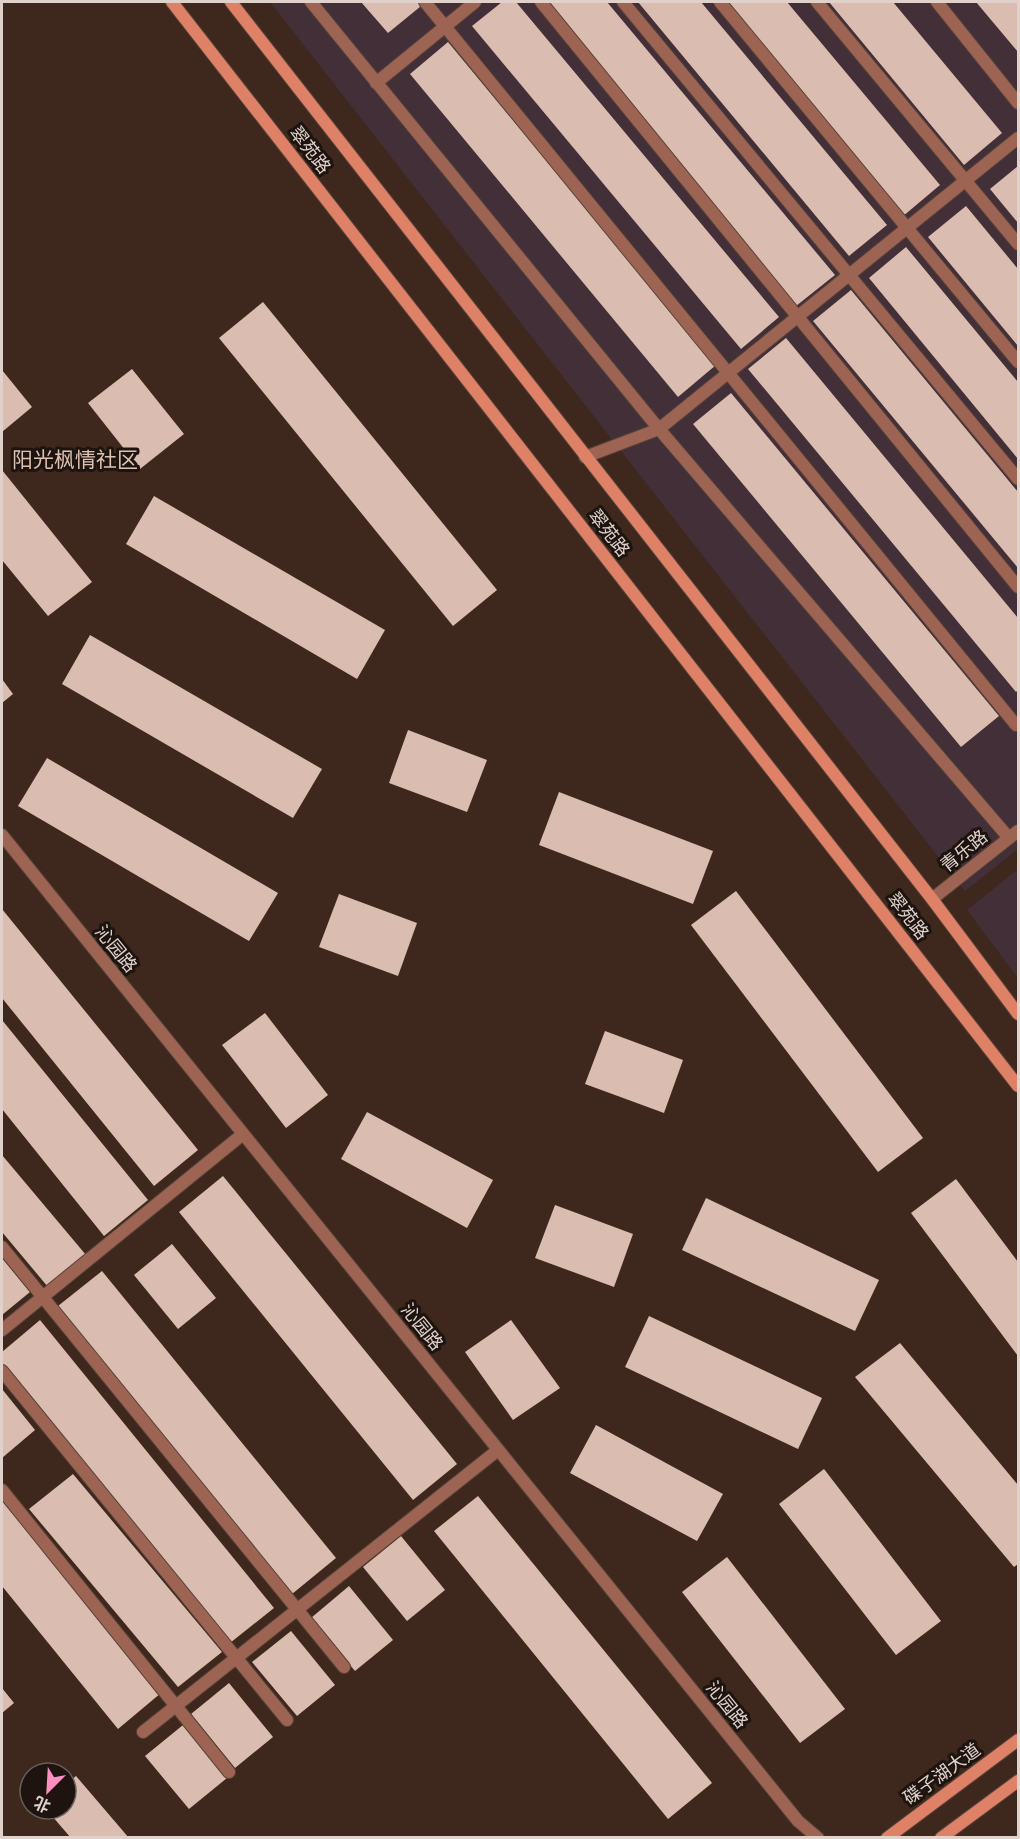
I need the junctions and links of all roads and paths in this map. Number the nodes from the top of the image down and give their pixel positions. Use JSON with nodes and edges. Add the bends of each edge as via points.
{"nodes":[{"id":1,"x":172,"y":2,"type":"edge"},
{"id":2,"x":231,"y":2,"type":"edge"},
{"id":3,"x":311,"y":2,"type":"edge"},
{"id":4,"x":425,"y":2,"type":"edge"},
{"id":5,"x":475,"y":2,"type":"edge"},
{"id":6,"x":541,"y":2,"type":"edge"},
{"id":7,"x":624,"y":2,"type":"edge"},
{"id":8,"x":720,"y":2,"type":"edge"},
{"id":9,"x":817,"y":2,"type":"edge"},
{"id":10,"x":937,"y":2,"type":"edge"},
{"id":11,"x":445,"y":26,"type":"junction"},
{"id":12,"x":376,"y":83,"type":"junction"},
{"id":13,"x":1018,"y":103,"type":"edge"},
{"id":14,"x":1018,"y":138,"type":"edge"},
{"id":15,"x":966,"y":181,"type":"junction"},
{"id":16,"x":907,"y":228,"type":"junction"},
{"id":17,"x":1018,"y":244,"type":"edge"},
{"id":18,"x":850,"y":274,"type":"junction"},
{"id":19,"x":798,"y":317,"type":"junction"},
{"id":20,"x":1018,"y":362,"type":"edge"},
{"id":21,"x":728,"y":373,"type":"junction"},
{"id":22,"x":659,"y":429,"type":"junction"},
{"id":23,"x":585,"y":457,"type":"junction"},
{"id":24,"x":1018,"y":479,"type":"edge"},
{"id":25,"x":1018,"y":587,"type":"edge"},
{"id":26,"x":1018,"y":723,"type":"edge"},
{"id":27,"x":1014,"y":834,"type":"edge"},
{"id":28,"x":2,"y":835,"type":"edge"},
{"id":29,"x":932,"y":899,"type":"junction"},
{"id":30,"x":1018,"y":1014,"type":"edge"},
{"id":31,"x":1018,"y":1086,"type":"edge"},
{"id":32,"x":243,"y":1134,"type":"junction"},
{"id":33,"x":2,"y":1247,"type":"edge"},
{"id":34,"x":42,"y":1297,"type":"junction"},
{"id":35,"x":2,"y":1330,"type":"edge"},
{"id":36,"x":2,"y":1371,"type":"edge"},
{"id":37,"x":498,"y":1450,"type":"junction"},
{"id":38,"x":2,"y":1490,"type":"edge"},
{"id":39,"x":297,"y":1610,"type":"junction"},
{"id":40,"x":236,"y":1658,"type":"junction"},
{"id":41,"x":344,"y":1667,"type":"dead end"},
{"id":42,"x":176,"y":1706,"type":"junction"},
{"id":43,"x":287,"y":1720,"type":"dead end"},
{"id":44,"x":143,"y":1732,"type":"dead end"},
{"id":45,"x":1018,"y":1740,"type":"edge"},
{"id":46,"x":229,"y":1772,"type":"dead end"},
{"id":47,"x":1018,"y":1781,"type":"edge"},
{"id":48,"x":818,"y":1838,"type":"edge"},
{"id":49,"x":887,"y":1838,"type":"edge"},
{"id":50,"x":941,"y":1838,"type":"edge"}],
"edges":[{"from":1,"to":31,"type":"main road","name":"翠苑路"},
{"from":2,"to":23,"type":"main road","name":"翠苑路"},
{"from":3,"to":12,"type":"street"},
{"from":4,"to":11,"type":"street"},
{"from":5,"to":11,"type":"street"},
{"from":6,"to":19,"type":"street"},
{"from":7,"to":18,"type":"street"},
{"from":8,"to":16,"type":"street"},
{"from":9,"to":15,"type":"street"},
{"from":10,"to":13,"type":"street"},
{"from":11,"to":12,"type":"street"},
{"from":11,"to":21,"type":"street"},
{"from":12,"to":22,"type":"street"},
{"from":14,"to":15,"type":"street"},
{"from":15,"to":16,"type":"street"},
{"from":15,"to":17,"type":"street"},
{"from":16,"to":18,"type":"street"},
{"from":16,"to":20,"type":"street"},
{"from":18,"to":19,"type":"street"},
{"from":18,"to":24,"type":"street"},
{"from":19,"to":21,"type":"street"},
{"from":19,"to":25,"type":"street"},
{"from":21,"to":22,"type":"street"},
{"from":21,"to":26,"type":"street"},
{"from":22,"to":23,"type":"street"},
{"from":22,"to":27,"type":"street"},
{"from":23,"to":29,"type":"main road","name":"翠苑路"},
{"from":27,"to":29,"type":"street","name":"青乐路"},
{"from":28,"to":32,"type":"street","name":"沁园路"},
{"from":29,"to":30,"type":"main road","name":"翠苑路"},
{"from":32,"to":34,"type":"street"},
{"from":32,"to":37,"type":"street","name":"沁园路"},
{"from":33,"to":34,"type":"street"},
{"from":34,"to":35,"type":"street"},
{"from":34,"to":39,"type":"street"},
{"from":36,"to":40,"type":"street"},
{"from":37,"to":39,"type":"street"},
{"from":37,"to":48,"type":"street","name":"沁园路","via":[[798,1821]]},
{"from":38,"to":42,"type":"street"},
{"from":39,"to":40,"type":"street"},
{"from":39,"to":41,"type":"street"},
{"from":40,"to":42,"type":"street"},
{"from":40,"to":43,"type":"street"},
{"from":42,"to":44,"type":"street"},
{"from":42,"to":46,"type":"street"},
{"from":45,"to":49,"type":"main road","name":"碟子湖大道"},
{"from":47,"to":50,"type":"main road"}]}
